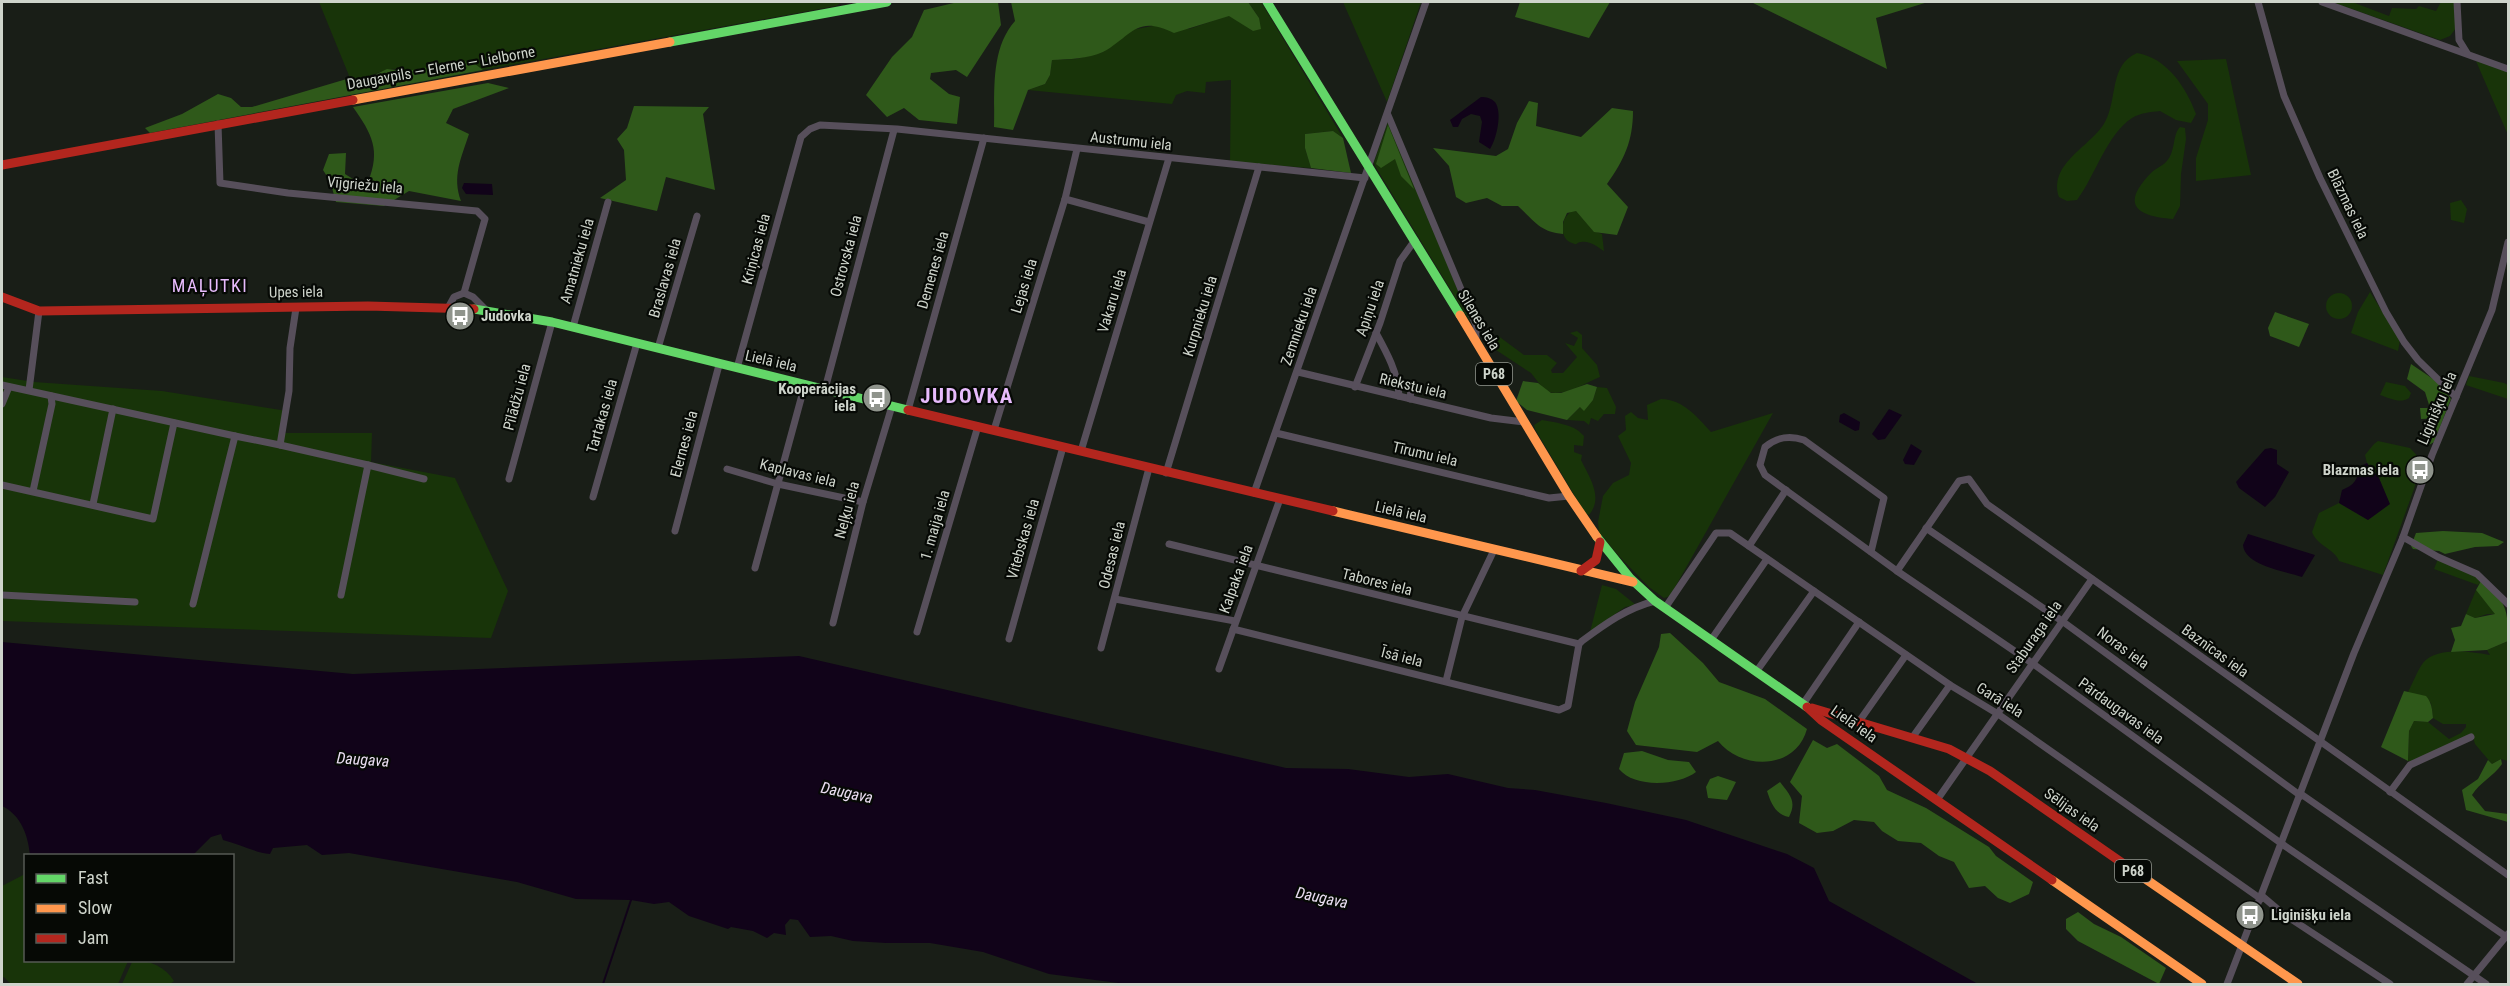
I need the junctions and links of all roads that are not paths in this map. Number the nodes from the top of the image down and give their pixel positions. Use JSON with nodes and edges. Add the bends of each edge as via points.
{"nodes":[{"id":1,"x":887,"y":2,"type":"edge"},
{"id":2,"x":1267,"y":2,"type":"edge"},
{"id":3,"x":1426,"y":2,"type":"edge"},
{"id":4,"x":2258,"y":2,"type":"edge"},
{"id":5,"x":2322,"y":2,"type":"edge"},
{"id":6,"x":2457,"y":2,"type":"edge"},
{"id":7,"x":2467,"y":53,"type":"junction"},
{"id":8,"x":2508,"y":69,"type":"edge"},
{"id":9,"x":1388,"y":115,"type":"junction"},
{"id":10,"x":218,"y":124,"type":"junction"},
{"id":11,"x":894,"y":130,"type":"junction"},
{"id":12,"x":801,"y":137,"type":"joint"},
{"id":13,"x":984,"y":138,"type":"junction"},
{"id":14,"x":1077,"y":149,"type":"junction"},
{"id":15,"x":1168,"y":158,"type":"junction"},
{"id":16,"x":1367,"y":164,"type":"junction"},
{"id":17,"x":2,"y":165,"type":"edge"},
{"id":18,"x":1259,"y":167,"type":"junction"},
{"id":19,"x":1365,"y":178,"type":"junction"},
{"id":20,"x":1065,"y":200,"type":"junction"},
{"id":21,"x":608,"y":202,"type":"dead end"},
{"id":22,"x":697,"y":216,"type":"dead end"},
{"id":23,"x":1149,"y":222,"type":"junction"},
{"id":24,"x":1415,"y":240,"type":"junction"},
{"id":25,"x":2508,"y":242,"type":"edge"},
{"id":26,"x":464,"y":293,"type":"junction"},
{"id":27,"x":2,"y":297,"type":"edge"},
{"id":28,"x":296,"y":308,"type":"junction"},
{"id":29,"x":448,"y":308,"type":"junction"},
{"id":30,"x":485,"y":309,"type":"junction"},
{"id":31,"x":39,"y":311,"type":"junction"},
{"id":32,"x":552,"y":322,"type":"junction"},
{"id":33,"x":573,"y":327,"type":"junction"},
{"id":34,"x":1376,"y":333,"type":"junction"},
{"id":35,"x":637,"y":343,"type":"junction"},
{"id":36,"x":1476,"y":344,"type":"junction"},
{"id":37,"x":658,"y":348,"type":"junction"},
{"id":38,"x":719,"y":365,"type":"junction"},
{"id":39,"x":737,"y":368,"type":"junction"},
{"id":40,"x":1298,"y":372,"type":"junction"},
{"id":41,"x":1397,"y":382,"type":"junction"},
{"id":42,"x":806,"y":384,"type":"junction"},
{"id":43,"x":5,"y":386,"type":"edge"},
{"id":44,"x":1355,"y":387,"type":"junction"},
{"id":45,"x":825,"y":389,"type":"junction"},
{"id":46,"x":29,"y":390,"type":"junction"},
{"id":47,"x":51,"y":396,"type":"junction"},
{"id":48,"x":1399,"y":396,"type":"junction"},
{"id":49,"x":2456,"y":397,"type":"junction"},
{"id":50,"x":1410,"y":399,"type":"junction"},
{"id":51,"x":2,"y":404,"type":"edge"},
{"id":52,"x":892,"y":406,"type":"junction"},
{"id":53,"x":113,"y":409,"type":"junction"},
{"id":54,"x":908,"y":410,"type":"junction"},
{"id":55,"x":1524,"y":422,"type":"junction"},
{"id":56,"x":174,"y":423,"type":"junction"},
{"id":57,"x":978,"y":426,"type":"junction"},
{"id":58,"x":994,"y":430,"type":"junction"},
{"id":59,"x":1276,"y":433,"type":"junction"},
{"id":60,"x":235,"y":436,"type":"junction"},
{"id":61,"x":280,"y":446,"type":"junction"},
{"id":62,"x":1063,"y":447,"type":"junction"},
{"id":63,"x":1081,"y":451,"type":"junction"},
{"id":64,"x":368,"y":465,"type":"junction"},
{"id":65,"x":1149,"y":468,"type":"junction"},
{"id":66,"x":727,"y":469,"type":"dead end"},
{"id":67,"x":1166,"y":472,"type":"junction"},
{"id":68,"x":424,"y":479,"type":"dead end"},
{"id":69,"x":509,"y":479,"type":"dead end"},
{"id":70,"x":778,"y":484,"type":"junction"},
{"id":71,"x":2,"y":485,"type":"edge"},
{"id":72,"x":1786,"y":490,"type":"junction"},
{"id":73,"x":33,"y":492,"type":"junction"},
{"id":74,"x":1254,"y":493,"type":"junction"},
{"id":75,"x":1569,"y":496,"type":"junction"},
{"id":76,"x":593,"y":497,"type":"dead end"},
{"id":77,"x":1280,"y":499,"type":"junction"},
{"id":78,"x":863,"y":502,"type":"junction"},
{"id":79,"x":93,"y":504,"type":"junction"},
{"id":80,"x":1926,"y":528,"type":"junction"},
{"id":81,"x":675,"y":531,"type":"dead end"},
{"id":82,"x":2403,"y":537,"type":"junction"},
{"id":83,"x":1600,"y":542,"type":"junction"},
{"id":84,"x":1169,"y":544,"type":"dead end"},
{"id":85,"x":1749,"y":546,"type":"junction"},
{"id":86,"x":1494,"y":550,"type":"junction"},
{"id":87,"x":1871,"y":552,"type":"junction"},
{"id":88,"x":1767,"y":560,"type":"junction"},
{"id":89,"x":1256,"y":566,"type":"junction"},
{"id":90,"x":755,"y":568,"type":"dead end"},
{"id":91,"x":1581,"y":571,"type":"junction"},
{"id":92,"x":1897,"y":571,"type":"junction"},
{"id":93,"x":2092,"y":579,"type":"junction"},
{"id":94,"x":1633,"y":582,"type":"junction"},
{"id":95,"x":1814,"y":591,"type":"junction"},
{"id":96,"x":2,"y":594,"type":"edge"},
{"id":97,"x":341,"y":596,"type":"dead end"},
{"id":98,"x":1115,"y":599,"type":"junction"},
{"id":99,"x":1655,"y":601,"type":"junction"},
{"id":100,"x":135,"y":602,"type":"dead end"},
{"id":101,"x":193,"y":604,"type":"dead end"},
{"id":102,"x":2508,"y":604,"type":"edge"},
{"id":103,"x":1665,"y":608,"type":"junction"},
{"id":104,"x":1462,"y":617,"type":"junction"},
{"id":105,"x":1236,"y":621,"type":"junction"},
{"id":106,"x":2062,"y":621,"type":"junction"},
{"id":107,"x":1859,"y":622,"type":"junction"},
{"id":108,"x":833,"y":623,"type":"dead end"},
{"id":109,"x":1233,"y":629,"type":"junction"},
{"id":110,"x":917,"y":632,"type":"dead end"},
{"id":111,"x":1009,"y":639,"type":"dead end"},
{"id":112,"x":1711,"y":640,"type":"junction"},
{"id":113,"x":1579,"y":645,"type":"junction"},
{"id":114,"x":1101,"y":648,"type":"dead end"},
{"id":115,"x":1906,"y":655,"type":"junction"},
{"id":116,"x":2032,"y":663,"type":"junction"},
{"id":117,"x":1219,"y":669,"type":"dead end"},
{"id":118,"x":1756,"y":672,"type":"junction"},
{"id":119,"x":1446,"y":681,"type":"junction"},
{"id":120,"x":1950,"y":685,"type":"junction"},
{"id":121,"x":1804,"y":705,"type":"junction"},
{"id":122,"x":1998,"y":714,"type":"junction"},
{"id":123,"x":1858,"y":723,"type":"junction"},
{"id":124,"x":2471,"y":737,"type":"dead end"},
{"id":125,"x":1912,"y":738,"type":"junction"},
{"id":126,"x":2321,"y":743,"type":"junction"},
{"id":127,"x":1967,"y":758,"type":"junction"},
{"id":128,"x":2390,"y":792,"type":"junction"},
{"id":129,"x":2301,"y":795,"type":"junction"},
{"id":130,"x":1937,"y":800,"type":"junction"},
{"id":131,"x":2282,"y":844,"type":"junction"},
{"id":132,"x":2508,"y":875,"type":"edge"},
{"id":133,"x":2261,"y":897,"type":"junction"},
{"id":134,"x":2508,"y":937,"type":"edge"},
{"id":135,"x":2242,"y":947,"type":"junction"},
{"id":136,"x":2474,"y":976,"type":"junction"},
{"id":137,"x":2202,"y":984,"type":"edge"},
{"id":138,"x":2227,"y":984,"type":"edge"},
{"id":139,"x":2298,"y":984,"type":"edge"},
{"id":140,"x":2390,"y":984,"type":"edge"},
{"id":141,"x":2467,"y":984,"type":"edge"},
{"id":142,"x":2486,"y":984,"type":"edge"}],
"edges":[{"from":1,"to":10,"type":"main road","name":"Daugavpils — Elerne — Lielborne"},
{"from":2,"to":16,"type":"main road","number":"P68"},
{"from":3,"to":9,"type":"street","name":"Zemnieku iela"},
{"from":4,"to":49,"type":"street","name":"Blāzmas iela","via":[[2284,96],[2376,291],[2404,342]]},
{"from":5,"to":7,"type":"street"},
{"from":6,"to":7,"type":"street","via":[[2459,40]]},
{"from":7,"to":8,"type":"street"},
{"from":9,"to":16,"type":"street","name":"Zemnieku iela"},
{"from":9,"to":36,"type":"street","via":[[1476,325]]},
{"from":10,"to":17,"type":"main road","name":"Daugavpils — Elerne — Lielborne"},
{"from":10,"to":26,"type":"street","name":"Vījgriežu iela","via":[[220,183],[477,211],[485,219]]},
{"from":11,"to":12,"type":"street","name":"Austrumu iela","via":[[820,125]]},
{"from":11,"to":13,"type":"street","name":"Austrumu iela"},
{"from":11,"to":45,"type":"street","name":"Ostrovska iela"},
{"from":12,"to":39,"type":"street","name":"Kriņicas iela"},
{"from":13,"to":14,"type":"street","name":"Austrumu iela"},
{"from":13,"to":54,"type":"street","name":"Demenes iela"},
{"from":14,"to":15,"type":"street","name":"Austrumu iela"},
{"from":14,"to":20,"type":"street","name":"Lejas iela"},
{"from":15,"to":18,"type":"street","name":"Austrumu iela"},
{"from":15,"to":23,"type":"street","name":"Vakaru iela"},
{"from":16,"to":19,"type":"street","name":"Zemnieku iela"},
{"from":16,"to":24,"type":"main road","name":"Silenes iela","number":"P68"},
{"from":18,"to":19,"type":"street","name":"Austrumu iela"},
{"from":18,"to":67,"type":"street","name":"Kurpnieku iela"},
{"from":19,"to":40,"type":"street","name":"Zemnieku iela"},
{"from":20,"to":23,"type":"street"},
{"from":20,"to":58,"type":"street","name":"Lejas iela"},
{"from":21,"to":33,"type":"street","name":"Amatnieku iela"},
{"from":22,"to":37,"type":"street","name":"Braslavas iela"},
{"from":23,"to":63,"type":"street","name":"Vakaru iela"},
{"from":24,"to":34,"type":"street","name":"Apiņu iela","via":[[1400,261]]},
{"from":24,"to":36,"type":"main road","name":"Silenes iela","number":"P68"},
{"from":25,"to":49,"type":"street","name":"Liginišķu iela","via":[[2492,310]]},
{"from":26,"to":29,"type":"street","via":[[454,297]]},
{"from":26,"to":30,"type":"street"},
{"from":27,"to":31,"type":"main road","name":"Upes iela"},
{"from":28,"to":29,"type":"main road","name":"Upes iela"},
{"from":28,"to":31,"type":"main road","name":"Upes iela"},
{"from":28,"to":61,"type":"street"},
{"from":29,"to":30,"type":"main road","name":"Upes iela"},
{"from":30,"to":32,"type":"main road","name":"Lielā iela"},
{"from":31,"to":46,"type":"street"},
{"from":32,"to":33,"type":"main road","name":"Lielā iela"},
{"from":32,"to":69,"type":"street","name":"Pīlādžu iela"},
{"from":33,"to":35,"type":"main road","name":"Lielā iela"},
{"from":34,"to":41,"type":"street","via":[[1390,358]]},
{"from":34,"to":44,"type":"street","name":"Apiņu iela"},
{"from":35,"to":37,"type":"main road","name":"Lielā iela"},
{"from":35,"to":76,"type":"street","name":"Tartakas iela"},
{"from":36,"to":55,"type":"main road","name":"Silenes iela","number":"P68"},
{"from":37,"to":38,"type":"main road","name":"Lielā iela"},
{"from":38,"to":39,"type":"main road","name":"Lielā iela"},
{"from":38,"to":81,"type":"street","name":"Elernes iela"},
{"from":39,"to":42,"type":"main road","name":"Lielā iela"},
{"from":40,"to":44,"type":"street","name":"Riekstu iela"},
{"from":40,"to":59,"type":"street","name":"Zemnieku iela"},
{"from":41,"to":48,"type":"street"},
{"from":41,"to":50,"type":"street","via":[[1411,390]]},
{"from":42,"to":45,"type":"main road","name":"Lielā iela"},
{"from":42,"to":70,"type":"street"},
{"from":43,"to":46,"type":"street"},
{"from":43,"to":51,"type":"street"},
{"from":44,"to":48,"type":"street","name":"Riekstu iela"},
{"from":45,"to":52,"type":"main road","name":"Lielā iela"},
{"from":46,"to":47,"type":"street"},
{"from":47,"to":53,"type":"street"},
{"from":47,"to":73,"type":"street"},
{"from":48,"to":50,"type":"street","name":"Riekstu iela"},
{"from":49,"to":82,"type":"street","name":"Liginišķu iela"},
{"from":50,"to":55,"type":"street","name":"Riekstu iela"},
{"from":52,"to":54,"type":"main road","name":"Lielā iela"},
{"from":52,"to":78,"type":"street","name":"Neļķu iela"},
{"from":53,"to":56,"type":"street"},
{"from":53,"to":79,"type":"street"},
{"from":54,"to":57,"type":"main road","name":"Lielā iela"},
{"from":55,"to":75,"type":"main road","name":"Silenes iela","number":"P68"},
{"from":56,"to":60,"type":"street"},
{"from":56,"to":79,"type":"street","via":[[153,519]]},
{"from":57,"to":58,"type":"main road","name":"Lielā iela"},
{"from":57,"to":110,"type":"street","name":"1. maija iela"},
{"from":58,"to":62,"type":"main road","name":"Lielā iela"},
{"from":59,"to":74,"type":"street","name":"Zemnieku iela"},
{"from":59,"to":75,"type":"street","name":"Tīrumu iela","via":[[1549,498]]},
{"from":60,"to":61,"type":"street"},
{"from":60,"to":101,"type":"street"},
{"from":61,"to":64,"type":"street"},
{"from":62,"to":63,"type":"main road","name":"Lielā iela"},
{"from":62,"to":111,"type":"street","name":"Vitebskas iela"},
{"from":63,"to":65,"type":"main road","name":"Lielā iela"},
{"from":64,"to":68,"type":"street"},
{"from":64,"to":97,"type":"street"},
{"from":65,"to":67,"type":"main road","name":"Lielā iela"},
{"from":65,"to":98,"type":"street","name":"Odesas iela"},
{"from":66,"to":70,"type":"street","name":"Kaplavas iela"},
{"from":67,"to":74,"type":"main road","name":"Lielā iela"},
{"from":70,"to":78,"type":"street","name":"Kaplavas iela"},
{"from":70,"to":90,"type":"street"},
{"from":71,"to":73,"type":"street"},
{"from":72,"to":85,"type":"street"},
{"from":72,"to":87,"type":"street","name":"Pārdaugavas iela"},
{"from":72,"to":87,"type":"street","name":"Pārdaugavas iela","via":[[1764,475],[1761,465],[1765,447],[1779,438],[1792,437],[1804,440],[1884,498]]},
{"from":73,"to":79,"type":"street"},
{"from":74,"to":77,"type":"main road","name":"Lielā iela"},
{"from":75,"to":83,"type":"main road","name":"Silenes iela","number":"P68"},
{"from":77,"to":86,"type":"main road","name":"Lielā iela"},
{"from":77,"to":89,"type":"street","name":"Kalpaka iela"},
{"from":78,"to":108,"type":"street","name":"Neļķu iela"},
{"from":80,"to":92,"type":"street"},
{"from":80,"to":93,"type":"street","name":"Baznīcas iela","via":[[1959,481],[1968,479],[1987,504]]},
{"from":80,"to":106,"type":"street","name":"Noras iela"},
{"from":82,"to":102,"type":"street","via":[[2477,573]]},
{"from":82,"to":126,"type":"street","name":"Liginišķu iela"},
{"from":83,"to":91,"type":"main road","via":[[1597,560]]},
{"from":83,"to":94,"type":"main road","name":"Silenes iela","number":"P68"},
{"from":84,"to":89,"type":"street","name":"Tabores iela"},
{"from":85,"to":88,"type":"street","name":"Garā iela"},
{"from":85,"to":103,"type":"street","name":"Garā iela","via":[[1730,533],[1716,533]]},
{"from":86,"to":91,"type":"main road","name":"Lielā iela"},
{"from":86,"to":104,"type":"street"},
{"from":87,"to":92,"type":"street","name":"Pārdaugavas iela"},
{"from":88,"to":95,"type":"street","name":"Garā iela"},
{"from":88,"to":112,"type":"street"},
{"from":89,"to":104,"type":"street","name":"Tabores iela"},
{"from":89,"to":105,"type":"street","name":"Kalpaka iela"},
{"from":91,"to":94,"type":"main road","name":"Lielā iela"},
{"from":92,"to":116,"type":"street","name":"Pārdaugavas iela"},
{"from":93,"to":106,"type":"street","name":"Staburaga iela"},
{"from":93,"to":126,"type":"street","name":"Baznīcas iela"},
{"from":94,"to":99,"type":"main road","name":"Lielā iela","number":"P68"},
{"from":95,"to":107,"type":"street","name":"Garā iela"},
{"from":95,"to":118,"type":"street"},
{"from":96,"to":100,"type":"street"},
{"from":98,"to":105,"type":"street"},
{"from":98,"to":114,"type":"street","name":"Odesas iela"},
{"from":99,"to":103,"type":"main road","name":"Lielā iela","number":"P68"},
{"from":99,"to":113,"type":"street","via":[[1610,620]]},
{"from":103,"to":112,"type":"main road","name":"Lielā iela","number":"P68"},
{"from":104,"to":113,"type":"street","name":"Tabores iela"},
{"from":104,"to":119,"type":"street"},
{"from":105,"to":109,"type":"street","name":"Kalpaka iela"},
{"from":106,"to":116,"type":"street","name":"Staburaga iela"},
{"from":106,"to":129,"type":"street","name":"Noras iela"},
{"from":107,"to":115,"type":"street","name":"Garā iela"},
{"from":107,"to":121,"type":"street"},
{"from":109,"to":117,"type":"street","name":"Kalpaka iela"},
{"from":109,"to":119,"type":"street","name":"Īsā iela"},
{"from":112,"to":118,"type":"main road","name":"Lielā iela","number":"P68"},
{"from":113,"to":119,"type":"street","name":"Īsā iela","via":[[1568,706],[1564,709]]},
{"from":115,"to":120,"type":"street","name":"Garā iela"},
{"from":115,"to":123,"type":"street"},
{"from":116,"to":122,"type":"street","name":"Staburaga iela"},
{"from":116,"to":131,"type":"street","name":"Pārdaugavas iela"},
{"from":118,"to":121,"type":"main road","name":"Lielā iela","number":"P68"},
{"from":120,"to":122,"type":"street","name":"Garā iela"},
{"from":120,"to":125,"type":"street"},
{"from":121,"to":123,"type":"main road","name":"Sēlijas iela","number":"P68"},
{"from":121,"to":130,"type":"main road","name":"Lielā iela","number":"P68"},
{"from":122,"to":127,"type":"street","name":"Staburaga iela"},
{"from":122,"to":133,"type":"street","name":"Garā iela"},
{"from":123,"to":125,"type":"main road","name":"Sēlijas iela","number":"P68"},
{"from":124,"to":128,"type":"street","via":[[2410,765]]},
{"from":125,"to":127,"type":"main road","name":"Sēlijas iela","number":"P68"},
{"from":126,"to":128,"type":"street","name":"Baznīcas iela"},
{"from":126,"to":129,"type":"street","name":"Liginišķu iela"},
{"from":127,"to":130,"type":"street","name":"Staburaga iela"},
{"from":127,"to":135,"type":"main road","name":"Sēlijas iela","number":"P68"},
{"from":128,"to":132,"type":"street","name":"Baznīcas iela"},
{"from":129,"to":131,"type":"street","name":"Liginišķu iela"},
{"from":129,"to":134,"type":"street","name":"Noras iela"},
{"from":130,"to":137,"type":"main road","name":"Lielā iela","number":"P68"},
{"from":131,"to":133,"type":"street","name":"Liginišķu iela"},
{"from":131,"to":136,"type":"street","name":"Pārdaugavas iela"},
{"from":133,"to":135,"type":"street","name":"Liginišķu iela"},
{"from":133,"to":140,"type":"street","name":"Garā iela"},
{"from":134,"to":136,"type":"street"},
{"from":135,"to":138,"type":"street","name":"Liginišķu iela"},
{"from":135,"to":139,"type":"main road","name":"Sēlijas iela","number":"P68"},
{"from":136,"to":141,"type":"street"},
{"from":136,"to":142,"type":"street","name":"Pārdaugavas iela"}]}
